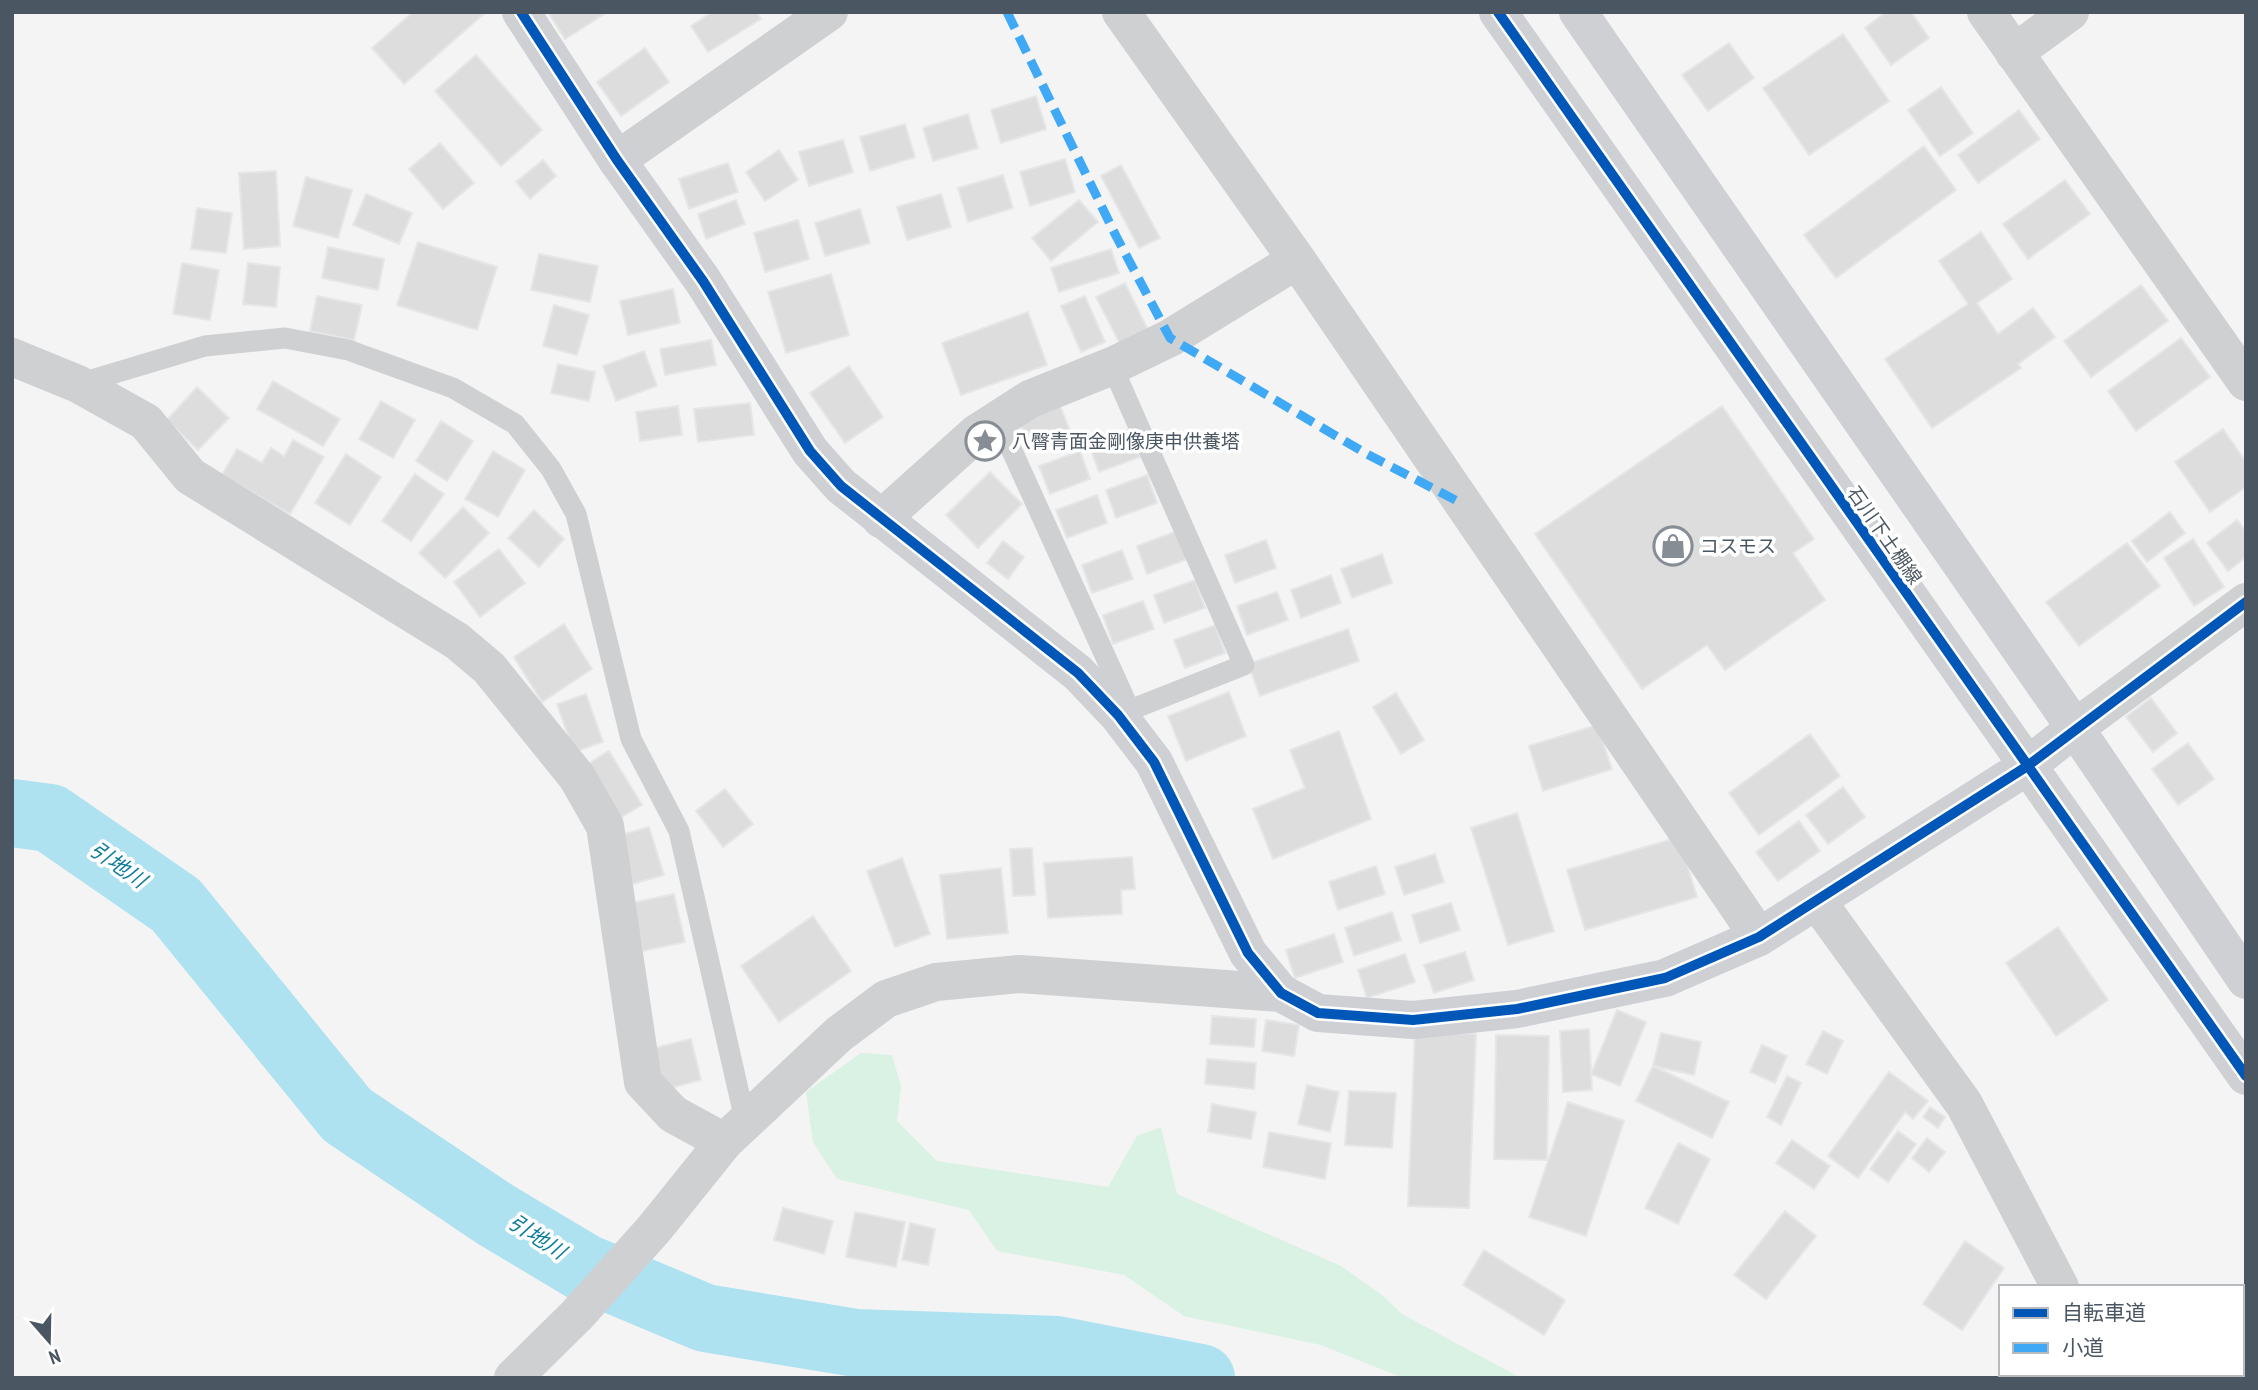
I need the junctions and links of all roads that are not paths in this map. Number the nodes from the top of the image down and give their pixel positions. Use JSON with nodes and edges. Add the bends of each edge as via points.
{"nodes":[{"id":1,"x":521,"y":12,"type":"edge"},
{"id":2,"x":829,"y":12,"type":"edge"},
{"id":3,"x":1121,"y":12,"type":"edge"},
{"id":4,"x":1498,"y":12,"type":"edge"},
{"id":5,"x":1578,"y":12,"type":"edge"},
{"id":6,"x":1986,"y":12,"type":"edge"},
{"id":7,"x":2070,"y":12,"type":"edge"},
{"id":8,"x":2014,"y":53,"type":"junction"},
{"id":9,"x":617,"y":160,"type":"junction"},
{"id":10,"x":1297,"y":260,"type":"junction"},
{"id":11,"x":12,"y":357,"type":"edge"},
{"id":12,"x":1112,"y":366,"type":"junction"},
{"id":13,"x":2246,"y":382,"type":"edge"},
{"id":14,"x":78,"y":384,"type":"junction"},
{"id":15,"x":998,"y":419,"type":"junction"},
{"id":16,"x":881,"y":519,"type":"junction"},
{"id":17,"x":2246,"y":602,"type":"edge"},
{"id":18,"x":1130,"y":710,"type":"junction"},
{"id":19,"x":2075,"y":728,"type":"junction"},
{"id":20,"x":1154,"y":762,"type":"junction"},
{"id":21,"x":2025,"y":767,"type":"junction"},
{"id":22,"x":1817,"y":901,"type":"junction"},
{"id":23,"x":1759,"y":937,"type":"junction"},
{"id":24,"x":2246,"y":980,"type":"edge"},
{"id":25,"x":1281,"y":993,"type":"junction"},
{"id":26,"x":2246,"y":1076,"type":"edge"},
{"id":27,"x":735,"y":1133,"type":"junction"},
{"id":28,"x":2059,"y":1285,"type":"edge"},
{"id":29,"x":513,"y":1378,"type":"edge"}],
"edges":[{"from":1,"to":9,"type":"street"},
{"from":2,"to":9,"type":"street"},
{"from":3,"to":10,"type":"street"},
{"from":4,"to":21,"type":"street","name":"石川下土棚線"},
{"from":5,"to":19,"type":"street"},
{"from":6,"to":8,"type":"street"},
{"from":7,"to":8,"type":"street"},
{"from":8,"to":13,"type":"street"},
{"from":9,"to":16,"type":"street","via":[[703,281],[810,451],[841,486]]},
{"from":10,"to":12,"type":"street","via":[[1170,338]]},
{"from":10,"to":23,"type":"street"},
{"from":11,"to":14,"type":"street"},
{"from":12,"to":15,"type":"street","via":[[1030,399]]},
{"from":12,"to":18,"type":"lane","via":[[1244,665]]},
{"from":14,"to":27,"type":"street","via":[[146,422],[190,476],[457,641],[489,668],[577,777],[605,826],[643,1082],[673,1114]]},
{"from":14,"to":27,"type":"lane","via":[[205,346],[285,338],[348,351],[453,388],[515,424],[551,469],[576,514],[631,739],[679,831]]},
{"from":15,"to":16,"type":"street"},
{"from":15,"to":18,"type":"lane"},
{"from":16,"to":20,"type":"street","via":[[1078,673]]},
{"from":17,"to":19,"type":"street"},
{"from":18,"to":20,"type":"lane"},
{"from":19,"to":21,"type":"street"},
{"from":19,"to":24,"type":"street"},
{"from":20,"to":25,"type":"street","via":[[1248,953]]},
{"from":21,"to":22,"type":"street"},
{"from":21,"to":26,"type":"street","name":"石川下土棚線"},
{"from":22,"to":23,"type":"street"},
{"from":22,"to":28,"type":"street","via":[[1964,1104]]},
{"from":23,"to":25,"type":"street","via":[[1665,978],[1517,1009],[1399,1019],[1318,1013]]},
{"from":25,"to":27,"type":"street","via":[[1020,974],[936,982],[886,999],[838,1034]]},
{"from":27,"to":29,"type":"street","via":[[577,1315]]}]}
